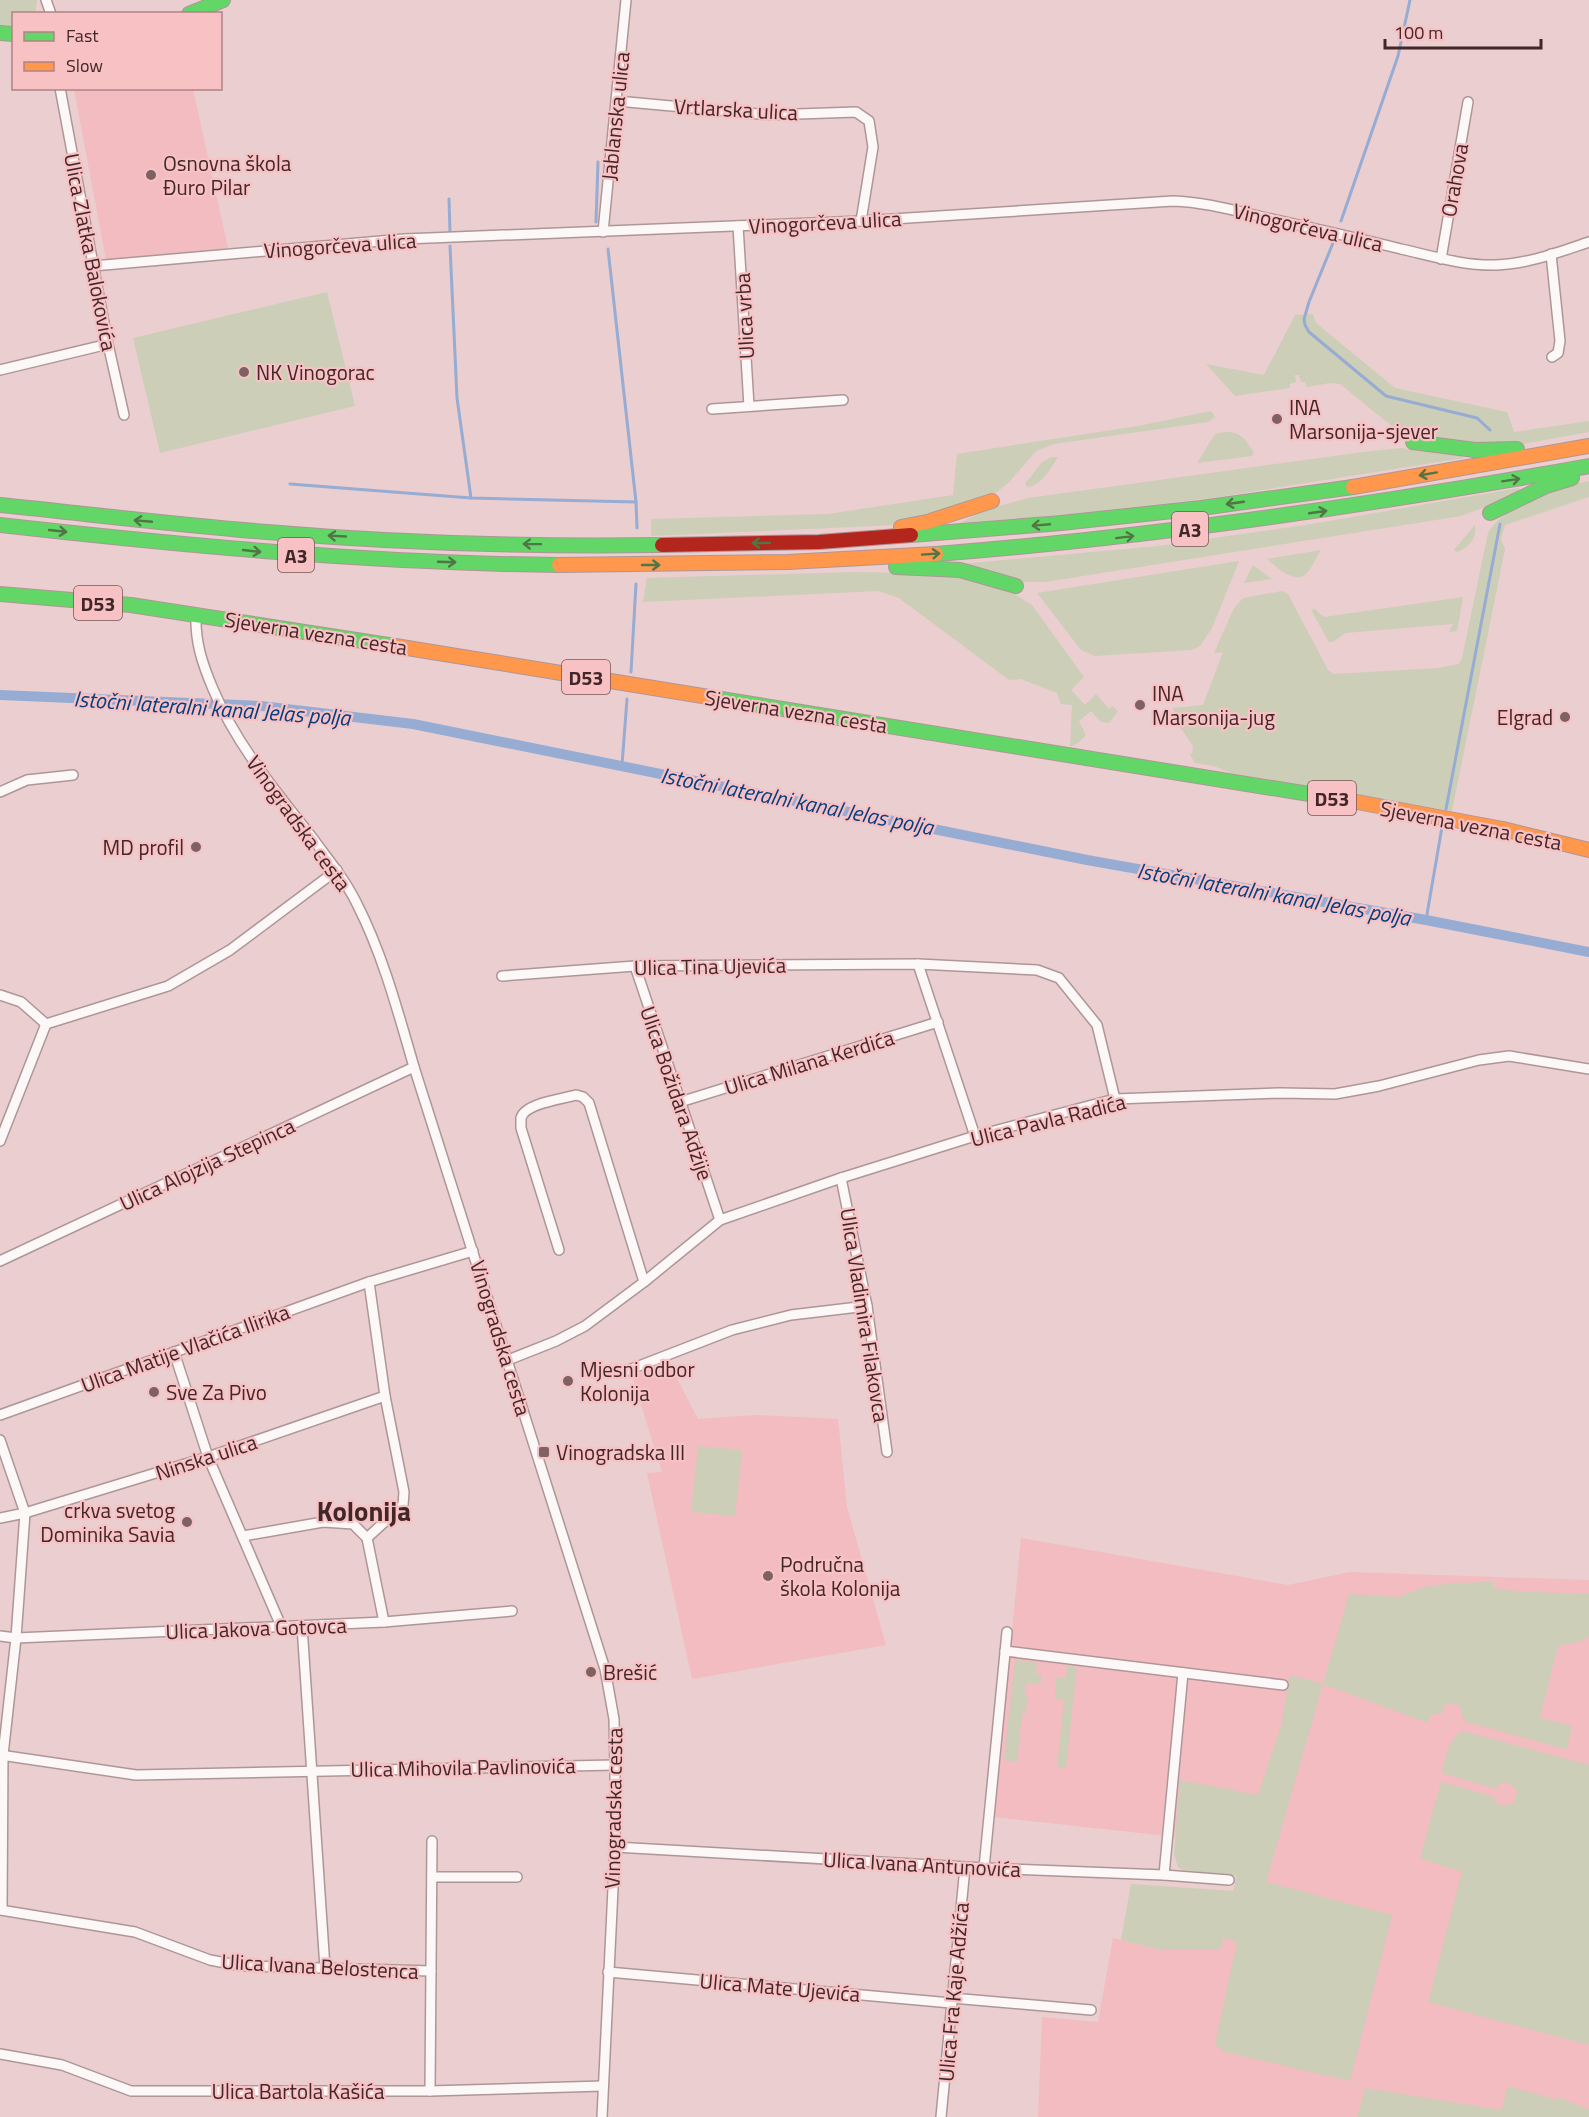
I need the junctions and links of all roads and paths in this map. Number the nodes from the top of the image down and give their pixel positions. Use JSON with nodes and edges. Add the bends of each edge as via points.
{"nodes":[{"id":1,"x":223,"y":0,"type":"edge"},
{"id":2,"x":626,"y":0,"type":"edge"},
{"id":3,"x":194,"y":12,"type":"edge"},
{"id":4,"x":60,"y":90,"type":"edge"},
{"id":5,"x":617,"y":101,"type":"junction"},
{"id":6,"x":1468,"y":102,"type":"dead end"},
{"id":7,"x":861,"y":221,"type":"junction"},
{"id":8,"x":738,"y":226,"type":"junction"},
{"id":9,"x":603,"y":232,"type":"junction"},
{"id":10,"x":1589,"y":242,"type":"edge"},
{"id":11,"x":1551,"y":254,"type":"junction"},
{"id":12,"x":1441,"y":259,"type":"junction"},
{"id":13,"x":93,"y":266,"type":"junction"},
{"id":14,"x":108,"y":344,"type":"junction"},
{"id":15,"x":1552,"y":357,"type":"dead end"},
{"id":16,"x":0,"y":370,"type":"edge"},
{"id":17,"x":843,"y":400,"type":"dead end"},
{"id":18,"x":749,"y":406,"type":"junction"},
{"id":19,"x":712,"y":409,"type":"dead end"},
{"id":20,"x":124,"y":415,"type":"dead end"},
{"id":21,"x":1589,"y":439,"type":"edge"},
{"id":22,"x":1413,"y":442,"type":"dead end"},
{"id":23,"x":1589,"y":446,"type":"edge"},
{"id":24,"x":1589,"y":466,"type":"edge"},
{"id":25,"x":1589,"y":474,"type":"edge"},
{"id":26,"x":992,"y":501,"type":"dead end"},
{"id":27,"x":0,"y":505,"type":"edge"},
{"id":28,"x":1490,"y":513,"type":"dead end"},
{"id":29,"x":0,"y":525,"type":"edge"},
{"id":30,"x":819,"y":542,"type":"junction"},
{"id":31,"x":788,"y":562,"type":"junction"},
{"id":32,"x":1016,"y":586,"type":"dead end"},
{"id":33,"x":0,"y":594,"type":"edge"},
{"id":34,"x":196,"y":614,"type":"junction"},
{"id":35,"x":73,"y":775,"type":"dead end"},
{"id":36,"x":0,"y":792,"type":"edge"},
{"id":37,"x":1589,"y":849,"type":"edge"},
{"id":38,"x":337,"y":870,"type":"junction"},
{"id":39,"x":918,"y":964,"type":"junction"},
{"id":40,"x":635,"y":966,"type":"junction"},
{"id":41,"x":502,"y":976,"type":"dead end"},
{"id":42,"x":0,"y":995,"type":"edge"},
{"id":43,"x":938,"y":1022,"type":"junction"},
{"id":44,"x":46,"y":1024,"type":"junction"},
{"id":45,"x":414,"y":1067,"type":"junction"},
{"id":46,"x":1589,"y":1069,"type":"edge"},
{"id":47,"x":1115,"y":1099,"type":"junction"},
{"id":48,"x":680,"y":1102,"type":"junction"},
{"id":49,"x":975,"y":1136,"type":"junction"},
{"id":50,"x":0,"y":1141,"type":"edge"},
{"id":51,"x":841,"y":1178,"type":"junction"},
{"id":52,"x":720,"y":1220,"type":"junction"},
{"id":53,"x":559,"y":1250,"type":"dead end"},
{"id":54,"x":473,"y":1251,"type":"junction"},
{"id":55,"x":0,"y":1261,"type":"edge"},
{"id":56,"x":369,"y":1282,"type":"junction"},
{"id":57,"x":644,"y":1282,"type":"junction"},
{"id":58,"x":867,"y":1306,"type":"junction"},
{"id":59,"x":174,"y":1352,"type":"junction"},
{"id":60,"x":508,"y":1360,"type":"junction"},
{"id":61,"x":626,"y":1371,"type":"dead end"},
{"id":62,"x":384,"y":1396,"type":"junction"},
{"id":63,"x":0,"y":1415,"type":"edge"},
{"id":64,"x":0,"y":1440,"type":"edge"},
{"id":65,"x":887,"y":1452,"type":"dead end"},
{"id":66,"x":208,"y":1457,"type":"junction"},
{"id":67,"x":26,"y":1513,"type":"junction"},
{"id":68,"x":0,"y":1518,"type":"edge"},
{"id":69,"x":243,"y":1536,"type":"junction"},
{"id":70,"x":367,"y":1538,"type":"junction"},
{"id":71,"x":513,"y":1611,"type":"dead end"},
{"id":72,"x":384,"y":1622,"type":"junction"},
{"id":73,"x":281,"y":1626,"type":"junction"},
{"id":74,"x":302,"y":1626,"type":"junction"},
{"id":75,"x":1007,"y":1632,"type":"dead end"},
{"id":76,"x":0,"y":1635,"type":"edge"},
{"id":77,"x":16,"y":1638,"type":"junction"},
{"id":78,"x":1005,"y":1651,"type":"junction"},
{"id":79,"x":1183,"y":1673,"type":"junction"},
{"id":80,"x":1283,"y":1685,"type":"dead end"},
{"id":81,"x":1,"y":1755,"type":"edge"},
{"id":82,"x":615,"y":1765,"type":"junction"},
{"id":83,"x":312,"y":1770,"type":"junction"},
{"id":84,"x":432,"y":1841,"type":"dead end"},
{"id":85,"x":615,"y":1847,"type":"junction"},
{"id":86,"x":964,"y":1867,"type":"junction"},
{"id":87,"x":984,"y":1868,"type":"junction"},
{"id":88,"x":1164,"y":1875,"type":"junction"},
{"id":89,"x":517,"y":1876,"type":"dead end"},
{"id":90,"x":432,"y":1877,"type":"junction"},
{"id":91,"x":1229,"y":1880,"type":"dead end"},
{"id":92,"x":1,"y":1910,"type":"edge"},
{"id":93,"x":325,"y":1968,"type":"junction"},
{"id":94,"x":431,"y":1971,"type":"junction"},
{"id":95,"x":608,"y":1972,"type":"junction"},
{"id":96,"x":951,"y":2000,"type":"junction"},
{"id":97,"x":1091,"y":2010,"type":"dead end"},
{"id":98,"x":0,"y":2054,"type":"edge"},
{"id":99,"x":603,"y":2086,"type":"junction"},
{"id":100,"x":430,"y":2091,"type":"junction"},
{"id":101,"x":605,"y":2117,"type":"edge"},
{"id":102,"x":941,"y":2117,"type":"edge"}],
"edges":[{"from":1,"to":3,"type":"main road"},
{"from":2,"to":5,"type":"street","name":"Jablanska ulica"},
{"from":4,"to":13,"type":"street","name":"Ulica Zlatka Balokovića"},
{"from":5,"to":7,"type":"street","name":"Vrtlarska ulica","via":[[768,115],[856,112],[869,121],[873,147]]},
{"from":5,"to":9,"type":"street","name":"Jablanska ulica"},
{"from":6,"to":12,"type":"street","name":"Orahova"},
{"from":7,"to":8,"type":"street","name":"Vinogorčeva ulica"},
{"from":7,"to":12,"type":"street","name":"Vinogorčeva ulica","via":[[1191,201]]},
{"from":8,"to":9,"type":"street","name":"Vinogorčeva ulica"},
{"from":8,"to":18,"type":"street","name":"Ulica vrba"},
{"from":9,"to":13,"type":"street","name":"Vinogorčeva ulica","via":[[404,239]]},
{"from":10,"to":11,"type":"street","name":"Vinogorčeva ulica"},
{"from":11,"to":12,"type":"street","name":"Vinogorčeva ulica","via":[[1495,265]]},
{"from":11,"to":15,"type":"street","via":[[1560,341],[1558,353]]},
{"from":13,"to":14,"type":"street","name":"Ulica Zlatka Balokovića"},
{"from":14,"to":16,"type":"street"},
{"from":14,"to":20,"type":"street","name":"Ulica Zlatka Balokovića"},
{"from":17,"to":18,"type":"street"},
{"from":18,"to":19,"type":"street"},
{"from":21,"to":22,"type":"main road","via":[[1494,450]]},
{"from":23,"to":30,"type":"main road","number":"A3","one_way":true,"via":[[1366,485],[1200,508]]},
{"from":31,"to":24,"type":"main road","number":"A3","one_way":true,"via":[[991,550],[1179,531],[1328,511]]},
{"from":25,"to":28,"type":"main road","via":[[1546,486]]},
{"from":26,"to":30,"type":"main road","via":[[919,524],[844,532]]},
{"from":30,"to":27,"type":"main road","number":"A3","one_way":true,"via":[[590,546],[436,542],[267,532]]},
{"from":29,"to":31,"type":"main road","number":"A3","one_way":true,"via":[[273,553],[445,562]]},
{"from":31,"to":32,"type":"main road","via":[[814,570],[940,568]]},
{"from":33,"to":34,"type":"main road","name":"Sjeverna vezna cesta","number":"D53"},
{"from":34,"to":37,"type":"main road","name":"Sjeverna vezna cesta","number":"D53","via":[[1352,801]]},
{"from":34,"to":38,"type":"street","name":"Vinogradska cesta","via":[[200,658],[228,722],[257,767]]},
{"from":35,"to":36,"type":"street","via":[[27,780]]},
{"from":38,"to":44,"type":"street","via":[[230,950],[168,986]]},
{"from":38,"to":45,"type":"street","name":"Vinogradska cesta","via":[[373,941]]},
{"from":39,"to":40,"type":"street","name":"Ulica Tina Ujevića"},
{"from":39,"to":43,"type":"street"},
{"from":39,"to":47,"type":"street","name":"Ulica Tina Ujevića","via":[[1037,970],[1059,978],[1097,1025]]},
{"from":40,"to":41,"type":"street","name":"Ulica Tina Ujevića"},
{"from":40,"to":48,"type":"street","name":"Ulica Božidara Adžije"},
{"from":42,"to":44,"type":"street","via":[[21,1002]]},
{"from":43,"to":48,"type":"street","name":"Ulica Milana Kerdića"},
{"from":43,"to":49,"type":"street"},
{"from":44,"to":50,"type":"street"},
{"from":45,"to":54,"type":"street","name":"Vinogradska cesta"},
{"from":45,"to":55,"type":"street","name":"Ulica Alojzija Stepinca"},
{"from":46,"to":47,"type":"street","name":"Ulica Pavla Radića","via":[[1509,1056],[1335,1094]]},
{"from":47,"to":49,"type":"street","name":"Ulica Pavla Radića"},
{"from":48,"to":52,"type":"street","name":"Ulica Božidara Adžije"},
{"from":49,"to":51,"type":"street","name":"Ulica Pavla Radića"},
{"from":51,"to":52,"type":"street","name":"Ulica Pavla Radića"},
{"from":51,"to":58,"type":"street","name":"Ulica Vladimira Filakovca"},
{"from":52,"to":57,"type":"street","name":"Ulica Pavla Radića"},
{"from":53,"to":57,"type":"street","via":[[521,1118],[531,1107],[576,1095],[589,1103]]},
{"from":54,"to":56,"type":"street","name":"Ulica Matije Vlačića Ilirika"},
{"from":54,"to":60,"type":"street","name":"Vinogradska cesta"},
{"from":56,"to":59,"type":"street","name":"Ulica Matije Vlačića Ilirika"},
{"from":56,"to":62,"type":"street"},
{"from":57,"to":60,"type":"street","name":"Ulica Pavla Radića","via":[[585,1326]]},
{"from":58,"to":61,"type":"street","via":[[791,1316],[732,1330]]},
{"from":58,"to":65,"type":"street","name":"Ulica Vladimira Filakovca"},
{"from":59,"to":63,"type":"street","name":"Ulica Matije Vlačića Ilirika"},
{"from":59,"to":66,"type":"street"},
{"from":60,"to":82,"type":"street","name":"Vinogradska cesta","via":[[605,1669],[614,1719]]},
{"from":62,"to":66,"type":"street","name":"Ninska ulica"},
{"from":62,"to":70,"type":"street","via":[[404,1491],[403,1505]]},
{"from":64,"to":67,"type":"street"},
{"from":66,"to":67,"type":"street","name":"Ninska ulica"},
{"from":66,"to":69,"type":"street"},
{"from":67,"to":68,"type":"street","name":"Ninska ulica"},
{"from":67,"to":77,"type":"street"},
{"from":69,"to":70,"type":"street","via":[[323,1522],[353,1524]]},
{"from":69,"to":73,"type":"street"},
{"from":70,"to":72,"type":"street"},
{"from":71,"to":72,"type":"street","name":"Ulica Jakova Gotovca"},
{"from":72,"to":74,"type":"street","name":"Ulica Jakova Gotovca"},
{"from":73,"to":74,"type":"street","name":"Ulica Jakova Gotovca"},
{"from":73,"to":77,"type":"street","name":"Ulica Jakova Gotovca"},
{"from":74,"to":83,"type":"street"},
{"from":75,"to":78,"type":"street"},
{"from":76,"to":77,"type":"street","name":"Ulica Jakova Gotovca"},
{"from":77,"to":81,"type":"street"},
{"from":78,"to":79,"type":"street"},
{"from":78,"to":87,"type":"street"},
{"from":79,"to":80,"type":"street"},
{"from":79,"to":88,"type":"street"},
{"from":81,"to":83,"type":"street","name":"Ulica Mihovila Pavlinovića","via":[[136,1775]]},
{"from":81,"to":92,"type":"street"},
{"from":82,"to":83,"type":"street","name":"Ulica Mihovila Pavlinovića"},
{"from":82,"to":85,"type":"street","name":"Vinogradska cesta"},
{"from":83,"to":93,"type":"street"},
{"from":84,"to":90,"type":"street","name":"Ulica Ivana Belostenca"},
{"from":85,"to":86,"type":"street","name":"Ulica Ivana Antunovića"},
{"from":85,"to":95,"type":"street","name":"Vinogradska cesta"},
{"from":86,"to":87,"type":"street","name":"Ulica Ivana Antunovića"},
{"from":86,"to":96,"type":"street","name":"Ulica Fra Kaje Adžića"},
{"from":87,"to":88,"type":"street","name":"Ulica Ivana Antunovića"},
{"from":88,"to":91,"type":"street","name":"Ulica Ivana Antunovića"},
{"from":89,"to":90,"type":"street"},
{"from":90,"to":94,"type":"street","name":"Ulica Ivana Belostenca"},
{"from":92,"to":93,"type":"street","name":"Ulica Ivana Belostenca","via":[[135,1932],[210,1960],[242,1966]]},
{"from":93,"to":94,"type":"street","name":"Ulica Ivana Belostenca"},
{"from":94,"to":100,"type":"street","name":"Ulica Ivana Belostenca"},
{"from":95,"to":96,"type":"street","name":"Ulica Mate Ujevića"},
{"from":95,"to":99,"type":"street","name":"Vinogradska cesta"},
{"from":96,"to":97,"type":"street","name":"Ulica Mate Ujevića"},
{"from":96,"to":102,"type":"street","name":"Ulica Fra Kaje Adžića"},
{"from":98,"to":100,"type":"street","name":"Ulica Bartola Kašića","via":[[62,2065],[131,2091]]},
{"from":99,"to":100,"type":"street","name":"Ulica Bartola Kašića"},
{"from":99,"to":101,"type":"street","name":"Vinogradska cesta"}]}
